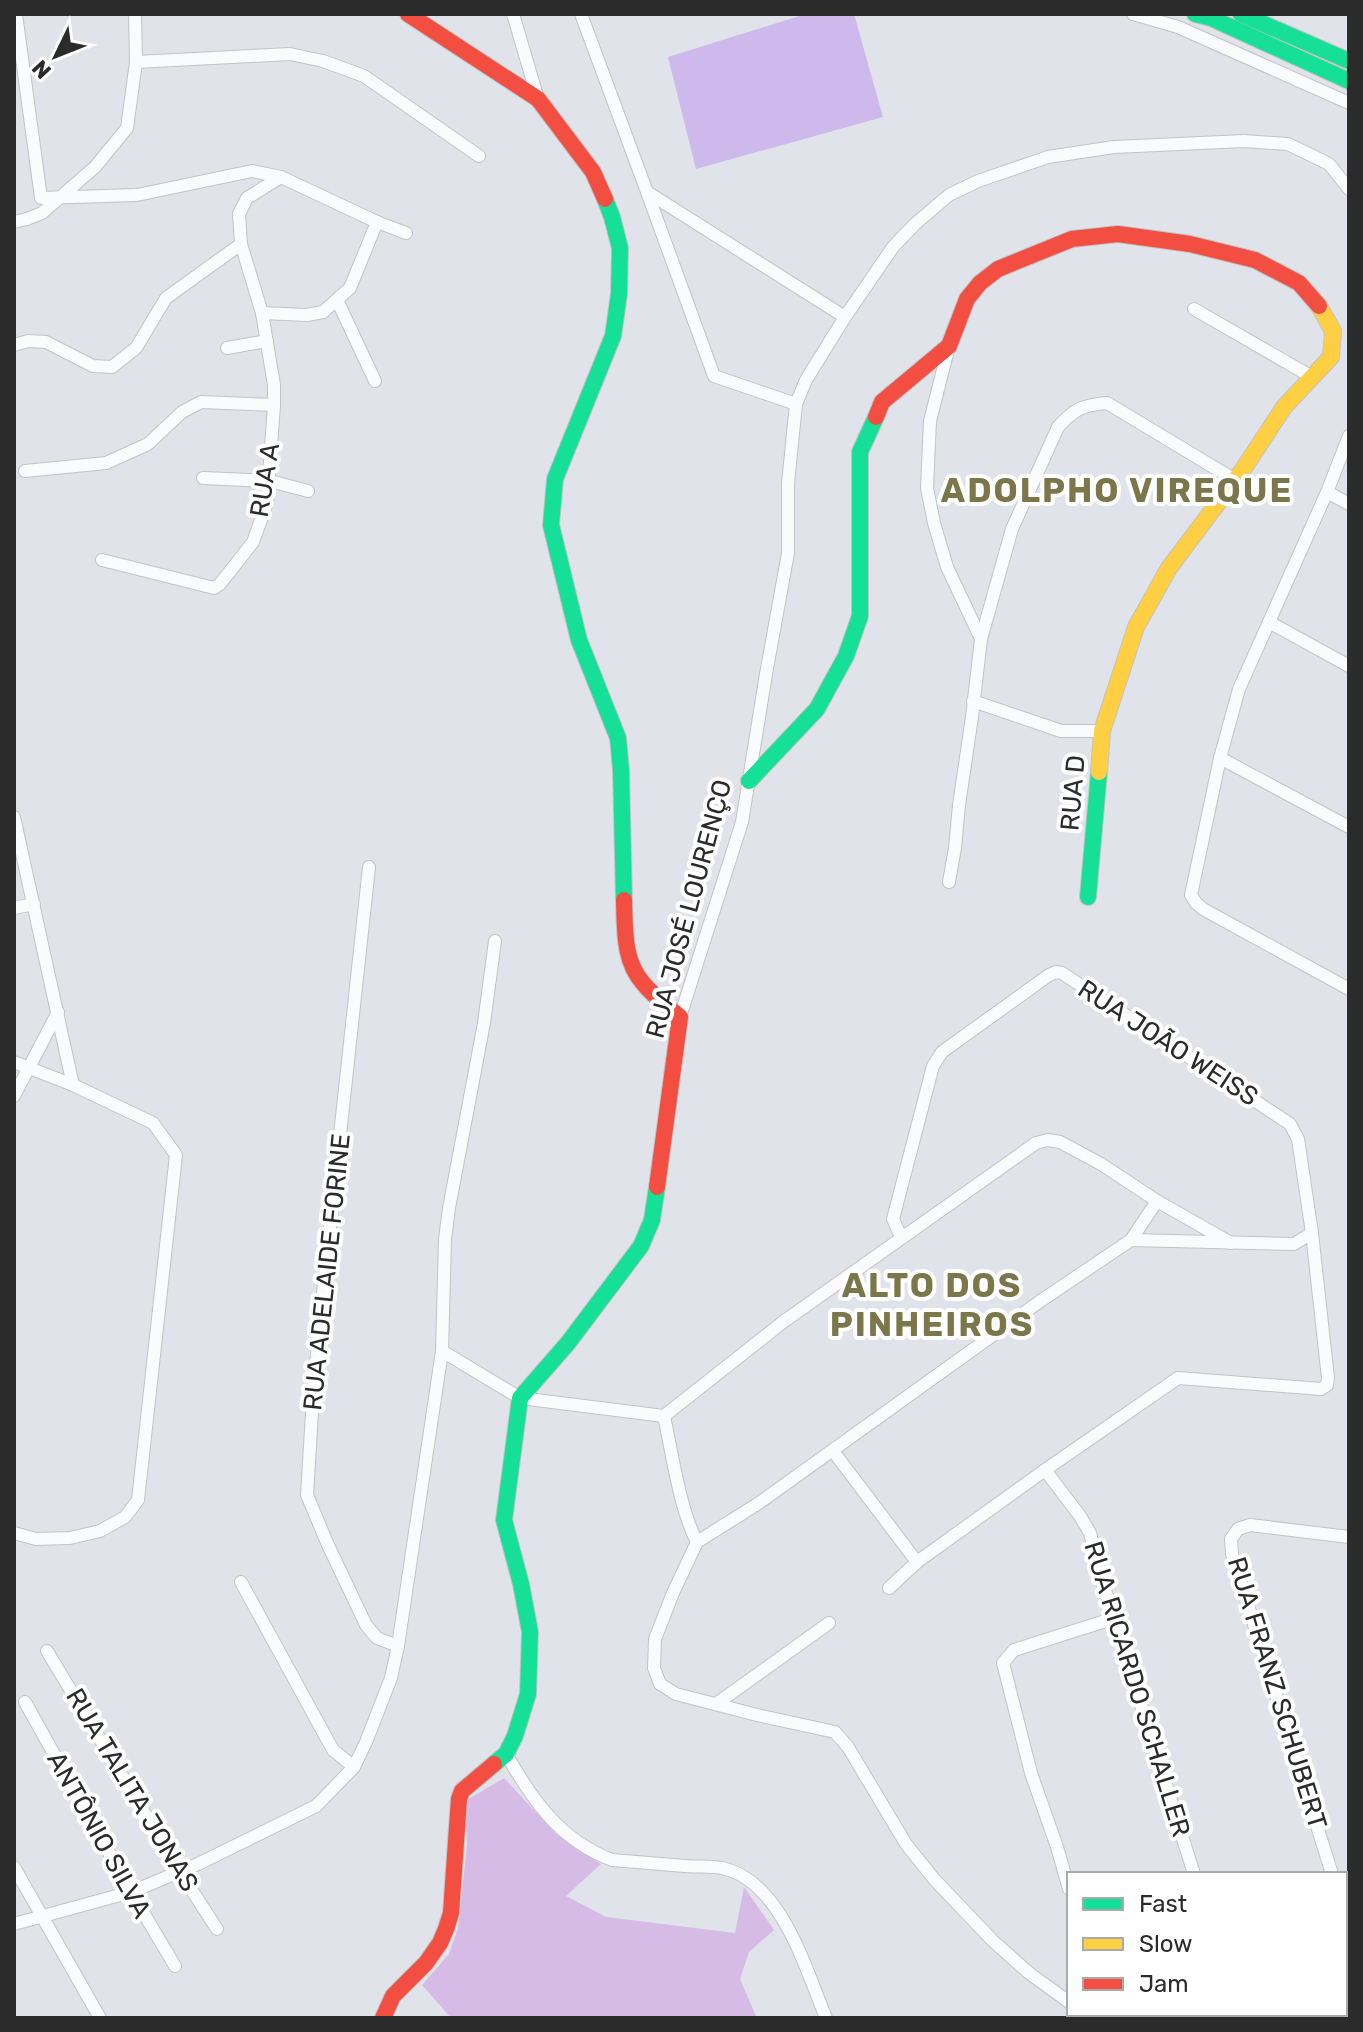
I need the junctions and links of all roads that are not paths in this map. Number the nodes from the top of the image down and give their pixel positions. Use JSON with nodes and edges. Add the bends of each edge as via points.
{"nodes":[{"id":1,"x":16,"y":14,"type":"edge"},
{"id":2,"x":135,"y":14,"type":"edge"},
{"id":3,"x":408,"y":14,"type":"edge"},
{"id":4,"x":513,"y":14,"type":"edge"},
{"id":5,"x":581,"y":14,"type":"edge"},
{"id":6,"x":1133,"y":14,"type":"edge"},
{"id":7,"x":1195,"y":14,"type":"edge"},
{"id":8,"x":1241,"y":14,"type":"edge"},
{"id":9,"x":1348,"y":55,"type":"edge"},
{"id":10,"x":136,"y":62,"type":"junction"},
{"id":11,"x":1349,"y":81,"type":"edge"},
{"id":12,"x":538,"y":99,"type":"junction"},
{"id":13,"x":1349,"y":103,"type":"edge"},
{"id":14,"x":479,"y":156,"type":"dead end"},
{"id":15,"x":281,"y":177,"type":"junction"},
{"id":16,"x":1349,"y":189,"type":"edge"},
{"id":17,"x":647,"y":192,"type":"junction"},
{"id":18,"x":59,"y":198,"type":"junction"},
{"id":19,"x":14,"y":222,"type":"edge"},
{"id":20,"x":377,"y":222,"type":"junction"},
{"id":21,"x":406,"y":233,"type":"dead end"},
{"id":22,"x":241,"y":244,"type":"junction"},
{"id":23,"x":337,"y":300,"type":"junction"},
{"id":24,"x":1194,"y":309,"type":"dead end"},
{"id":25,"x":262,"y":313,"type":"junction"},
{"id":26,"x":845,"y":317,"type":"junction"},
{"id":27,"x":267,"y":341,"type":"junction"},
{"id":28,"x":14,"y":345,"type":"edge"},
{"id":29,"x":949,"y":346,"type":"junction"},
{"id":30,"x":227,"y":348,"type":"dead end"},
{"id":31,"x":1312,"y":377,"type":"junction"},
{"id":32,"x":375,"y":381,"type":"dead end"},
{"id":33,"x":796,"y":404,"type":"junction"},
{"id":34,"x":274,"y":405,"type":"junction"},
{"id":35,"x":1349,"y":436,"type":"edge"},
{"id":36,"x":25,"y":471,"type":"dead end"},
{"id":37,"x":203,"y":478,"type":"dead end"},
{"id":38,"x":1235,"y":480,"type":"junction"},
{"id":39,"x":270,"y":481,"type":"junction"},
{"id":40,"x":308,"y":491,"type":"dead end"},
{"id":41,"x":1327,"y":492,"type":"junction"},
{"id":42,"x":1349,"y":504,"type":"edge"},
{"id":43,"x":102,"y":560,"type":"dead end"},
{"id":44,"x":1269,"y":622,"type":"junction"},
{"id":45,"x":981,"y":639,"type":"junction"},
{"id":46,"x":1349,"y":666,"type":"edge"},
{"id":47,"x":973,"y":701,"type":"junction"},
{"id":48,"x":1102,"y":731,"type":"junction"},
{"id":49,"x":1220,"y":758,"type":"junction"},
{"id":50,"x":749,"y":781,"type":"junction"},
{"id":51,"x":14,"y":817,"type":"edge"},
{"id":52,"x":1349,"y":827,"type":"edge"},
{"id":53,"x":369,"y":867,"type":"dead end"},
{"id":54,"x":949,"y":882,"type":"dead end"},
{"id":55,"x":1088,"y":897,"type":"dead end"},
{"id":56,"x":34,"y":904,"type":"junction"},
{"id":57,"x":14,"y":908,"type":"edge"},
{"id":58,"x":495,"y":941,"type":"dead end"},
{"id":59,"x":1349,"y":989,"type":"edge"},
{"id":60,"x":58,"y":1012,"type":"junction"},
{"id":61,"x":680,"y":1017,"type":"junction"},
{"id":62,"x":14,"y":1062,"type":"edge"},
{"id":63,"x":28,"y":1069,"type":"junction"},
{"id":64,"x":73,"y":1085,"type":"junction"},
{"id":65,"x":14,"y":1096,"type":"edge"},
{"id":66,"x":1157,"y":1201,"type":"junction"},
{"id":67,"x":1193,"y":1222,"type":"junction"},
{"id":68,"x":1312,"y":1233,"type":"junction"},
{"id":69,"x":901,"y":1237,"type":"junction"},
{"id":70,"x":1131,"y":1240,"type":"junction"},
{"id":71,"x":1183,"y":1240,"type":"junction"},
{"id":72,"x":1231,"y":1243,"type":"junction"},
{"id":73,"x":442,"y":1351,"type":"junction"},
{"id":74,"x":520,"y":1398,"type":"junction"},
{"id":75,"x":664,"y":1416,"type":"junction"},
{"id":76,"x":833,"y":1451,"type":"junction"},
{"id":77,"x":1045,"y":1470,"type":"junction"},
{"id":78,"x":14,"y":1533,"type":"edge"},
{"id":79,"x":1349,"y":1537,"type":"edge"},
{"id":80,"x":697,"y":1542,"type":"junction"},
{"id":81,"x":917,"y":1562,"type":"junction"},
{"id":82,"x":241,"y":1582,"type":"dead end"},
{"id":83,"x":889,"y":1588,"type":"dead end"},
{"id":84,"x":1115,"y":1618,"type":"junction"},
{"id":85,"x":829,"y":1623,"type":"dead end"},
{"id":86,"x":398,"y":1646,"type":"junction"},
{"id":87,"x":47,"y":1651,"type":"dead end"},
{"id":88,"x":25,"y":1702,"type":"dead end"},
{"id":89,"x":716,"y":1704,"type":"junction"},
{"id":90,"x":506,"y":1754,"type":"junction"},
{"id":91,"x":354,"y":1767,"type":"junction"},
{"id":92,"x":14,"y":1867,"type":"edge"},
{"id":93,"x":180,"y":1872,"type":"junction"},
{"id":94,"x":1193,"y":1872,"type":"edge"},
{"id":95,"x":1331,"y":1872,"type":"edge"},
{"id":96,"x":1067,"y":1882,"type":"edge"},
{"id":97,"x":131,"y":1892,"type":"junction"},
{"id":98,"x":41,"y":1915,"type":"junction"},
{"id":99,"x":14,"y":1924,"type":"edge"},
{"id":100,"x":217,"y":1929,"type":"dead end"},
{"id":101,"x":175,"y":1966,"type":"dead end"},
{"id":102,"x":1067,"y":2001,"type":"edge"},
{"id":103,"x":100,"y":2018,"type":"edge"},
{"id":104,"x":383,"y":2018,"type":"edge"},
{"id":105,"x":826,"y":2018,"type":"edge"}],
"edges":[{"from":1,"to":18,"type":"street","via":[[41,198]]},
{"from":2,"to":10,"type":"street"},
{"from":3,"to":12,"type":"street"},
{"from":4,"to":12,"type":"street"},
{"from":5,"to":17,"type":"street"},
{"from":6,"to":13,"type":"street","via":[[1178,27]]},
{"from":7,"to":11,"type":"street"},
{"from":8,"to":9,"type":"street"},
{"from":10,"to":14,"type":"street","via":[[290,54],[323,61],[364,76]]},
{"from":10,"to":18,"type":"street","via":[[127,128],[95,167]]},
{"from":12,"to":61,"type":"street","via":[[593,172],[620,248],[613,336],[555,479],[551,525],[579,640],[618,738],[630,963],[642,983]]},
{"from":15,"to":18,"type":"street","via":[[252,171],[137,195]]},
{"from":15,"to":20,"type":"street"},
{"from":15,"to":22,"type":"street","via":[[247,198],[239,214]]},
{"from":16,"to":26,"type":"street","name":"RUA JOSÉ LOURENÇO","via":[[1329,164],[1288,144],[1114,147],[1048,157],[949,195],[893,247]]},
{"from":17,"to":26,"type":"street"},
{"from":17,"to":33,"type":"street","via":[[714,376]]},
{"from":18,"to":19,"type":"street","via":[[42,213]]},
{"from":20,"to":21,"type":"street"},
{"from":20,"to":23,"type":"street","via":[[350,288]]},
{"from":22,"to":25,"type":"street","name":"RUA A"},
{"from":22,"to":28,"type":"street","via":[[166,298],[136,348],[112,367],[93,366],[46,342]]},
{"from":23,"to":25,"type":"street","via":[[323,312],[307,315]]},
{"from":23,"to":32,"type":"street"},
{"from":24,"to":31,"type":"street"},
{"from":25,"to":27,"type":"street","name":"RUA A"},
{"from":26,"to":33,"type":"street","name":"RUA JOSÉ LOURENÇO"},
{"from":27,"to":30,"type":"street"},
{"from":27,"to":34,"type":"street","name":"RUA A"},
{"from":29,"to":31,"type":"street","via":[[967,299],[998,269],[1072,239],[1118,234],[1255,260],[1299,283],[1333,331],[1331,357]]},
{"from":29,"to":45,"type":"street","via":[[930,421],[927,488],[947,567]]},
{"from":29,"to":50,"type":"street","via":[[882,402],[860,452],[860,616],[851,643],[817,709]]},
{"from":31,"to":38,"type":"street","via":[[1284,407]]},
{"from":33,"to":50,"type":"street","name":"RUA JOSÉ LOURENÇO","via":[[788,553]]},
{"from":34,"to":36,"type":"street","via":[[201,402],[148,444],[106,463]]},
{"from":34,"to":39,"type":"street","name":"RUA A"},
{"from":35,"to":41,"type":"street"},
{"from":37,"to":39,"type":"street"},
{"from":38,"to":45,"type":"street","via":[[1107,403],[1069,414],[1058,427],[1012,529]]},
{"from":38,"to":48,"type":"street","via":[[1169,568],[1136,627]]},
{"from":39,"to":40,"type":"street"},
{"from":39,"to":43,"type":"street","name":"RUA A","via":[[253,542],[214,588]]},
{"from":41,"to":42,"type":"street"},
{"from":41,"to":44,"type":"street"},
{"from":44,"to":46,"type":"street"},
{"from":44,"to":49,"type":"street","via":[[1239,689]]},
{"from":45,"to":47,"type":"street"},
{"from":47,"to":48,"type":"street","name":"RUA D","via":[[1061,731]]},
{"from":47,"to":54,"type":"street"},
{"from":48,"to":55,"type":"street","name":"RUA D"},
{"from":49,"to":52,"type":"street"},
{"from":49,"to":59,"type":"street","via":[[1191,895],[1203,909]]},
{"from":50,"to":61,"type":"street","name":"RUA JOSÉ LOURENÇO","via":[[742,822]]},
{"from":51,"to":56,"type":"street"},
{"from":53,"to":86,"type":"street","name":"RUA ADELAIDE FORINE","via":[[307,1495],[366,1625],[377,1638]]},
{"from":56,"to":57,"type":"street"},
{"from":56,"to":60,"type":"street"},
{"from":58,"to":73,"type":"street","via":[[449,1208]]},
{"from":60,"to":63,"type":"street"},
{"from":60,"to":64,"type":"street"},
{"from":61,"to":74,"type":"street","name":"RUA JOSÉ LOURENÇO","via":[[652,1220],[641,1246]]},
{"from":62,"to":63,"type":"street"},
{"from":63,"to":64,"type":"street"},
{"from":63,"to":65,"type":"street"},
{"from":64,"to":78,"type":"street","via":[[153,1123],[176,1155],[138,1500],[125,1517],[100,1531],[36,1539]]},
{"from":66,"to":67,"type":"street"},
{"from":66,"to":69,"type":"street","via":[[1101,1164],[1048,1140],[1036,1143]]},
{"from":66,"to":70,"type":"street"},
{"from":67,"to":71,"type":"street"},
{"from":67,"to":72,"type":"street"},
{"from":68,"to":69,"type":"street","name":"RUA JOÃO WEISS","via":[[1298,1139],[1290,1124],[1056,972],[942,1052],[933,1066],[893,1219]]},
{"from":68,"to":72,"type":"street","via":[[1294,1244]]},
{"from":68,"to":77,"type":"street","name":"RUA JOÃO WEISS","via":[[1327,1385],[1321,1389],[1178,1378]]},
{"from":69,"to":75,"type":"street"},
{"from":70,"to":71,"type":"street"},
{"from":70,"to":76,"type":"street"},
{"from":71,"to":72,"type":"street"},
{"from":73,"to":74,"type":"street"},
{"from":73,"to":86,"type":"street"},
{"from":74,"to":75,"type":"street"},
{"from":74,"to":90,"type":"street","via":[[504,1520],[521,1584],[530,1658],[528,1694]]},
{"from":75,"to":80,"type":"street"},
{"from":76,"to":80,"type":"street"},
{"from":76,"to":81,"type":"street"},
{"from":77,"to":81,"type":"street"},
{"from":77,"to":84,"type":"street","name":"RUA RICARDO SCHALLER","via":[[1090,1533]]},
{"from":79,"to":95,"type":"street","name":"RUA FRANZ SCHUBERT","via":[[1250,1525],[1231,1539]]},
{"from":80,"to":89,"type":"street","via":[[655,1639],[654,1668],[660,1684],[676,1694]]},
{"from":81,"to":83,"type":"street"},
{"from":82,"to":91,"type":"street","via":[[333,1750]]},
{"from":84,"to":94,"type":"street","name":"RUA RICARDO SCHALLER"},
{"from":84,"to":96,"type":"street","via":[[1014,1650],[1003,1663]]},
{"from":85,"to":89,"type":"street"},
{"from":86,"to":91,"type":"street","via":[[391,1678]]},
{"from":87,"to":93,"type":"street","name":"RUA TALITA JONAS"},
{"from":88,"to":97,"type":"street","name":"ANTÔNIO SILVA"},
{"from":89,"to":102,"type":"street","via":[[835,1732],[934,1879],[993,1941]]},
{"from":90,"to":104,"type":"street","via":[[462,1791],[447,1930],[432,1956],[389,2000]]},
{"from":90,"to":105,"type":"street","via":[[550,1819],[603,1857],[722,1868],[758,1887],[788,1927]]},
{"from":91,"to":93,"type":"street","via":[[316,1806]]},
{"from":92,"to":98,"type":"street"},
{"from":93,"to":97,"type":"street"},
{"from":93,"to":100,"type":"street","name":"RUA TALITA JONAS"},
{"from":97,"to":98,"type":"street"},
{"from":97,"to":101,"type":"street","name":"ANTÔNIO SILVA"},
{"from":98,"to":99,"type":"street"},
{"from":98,"to":103,"type":"street"}]}
